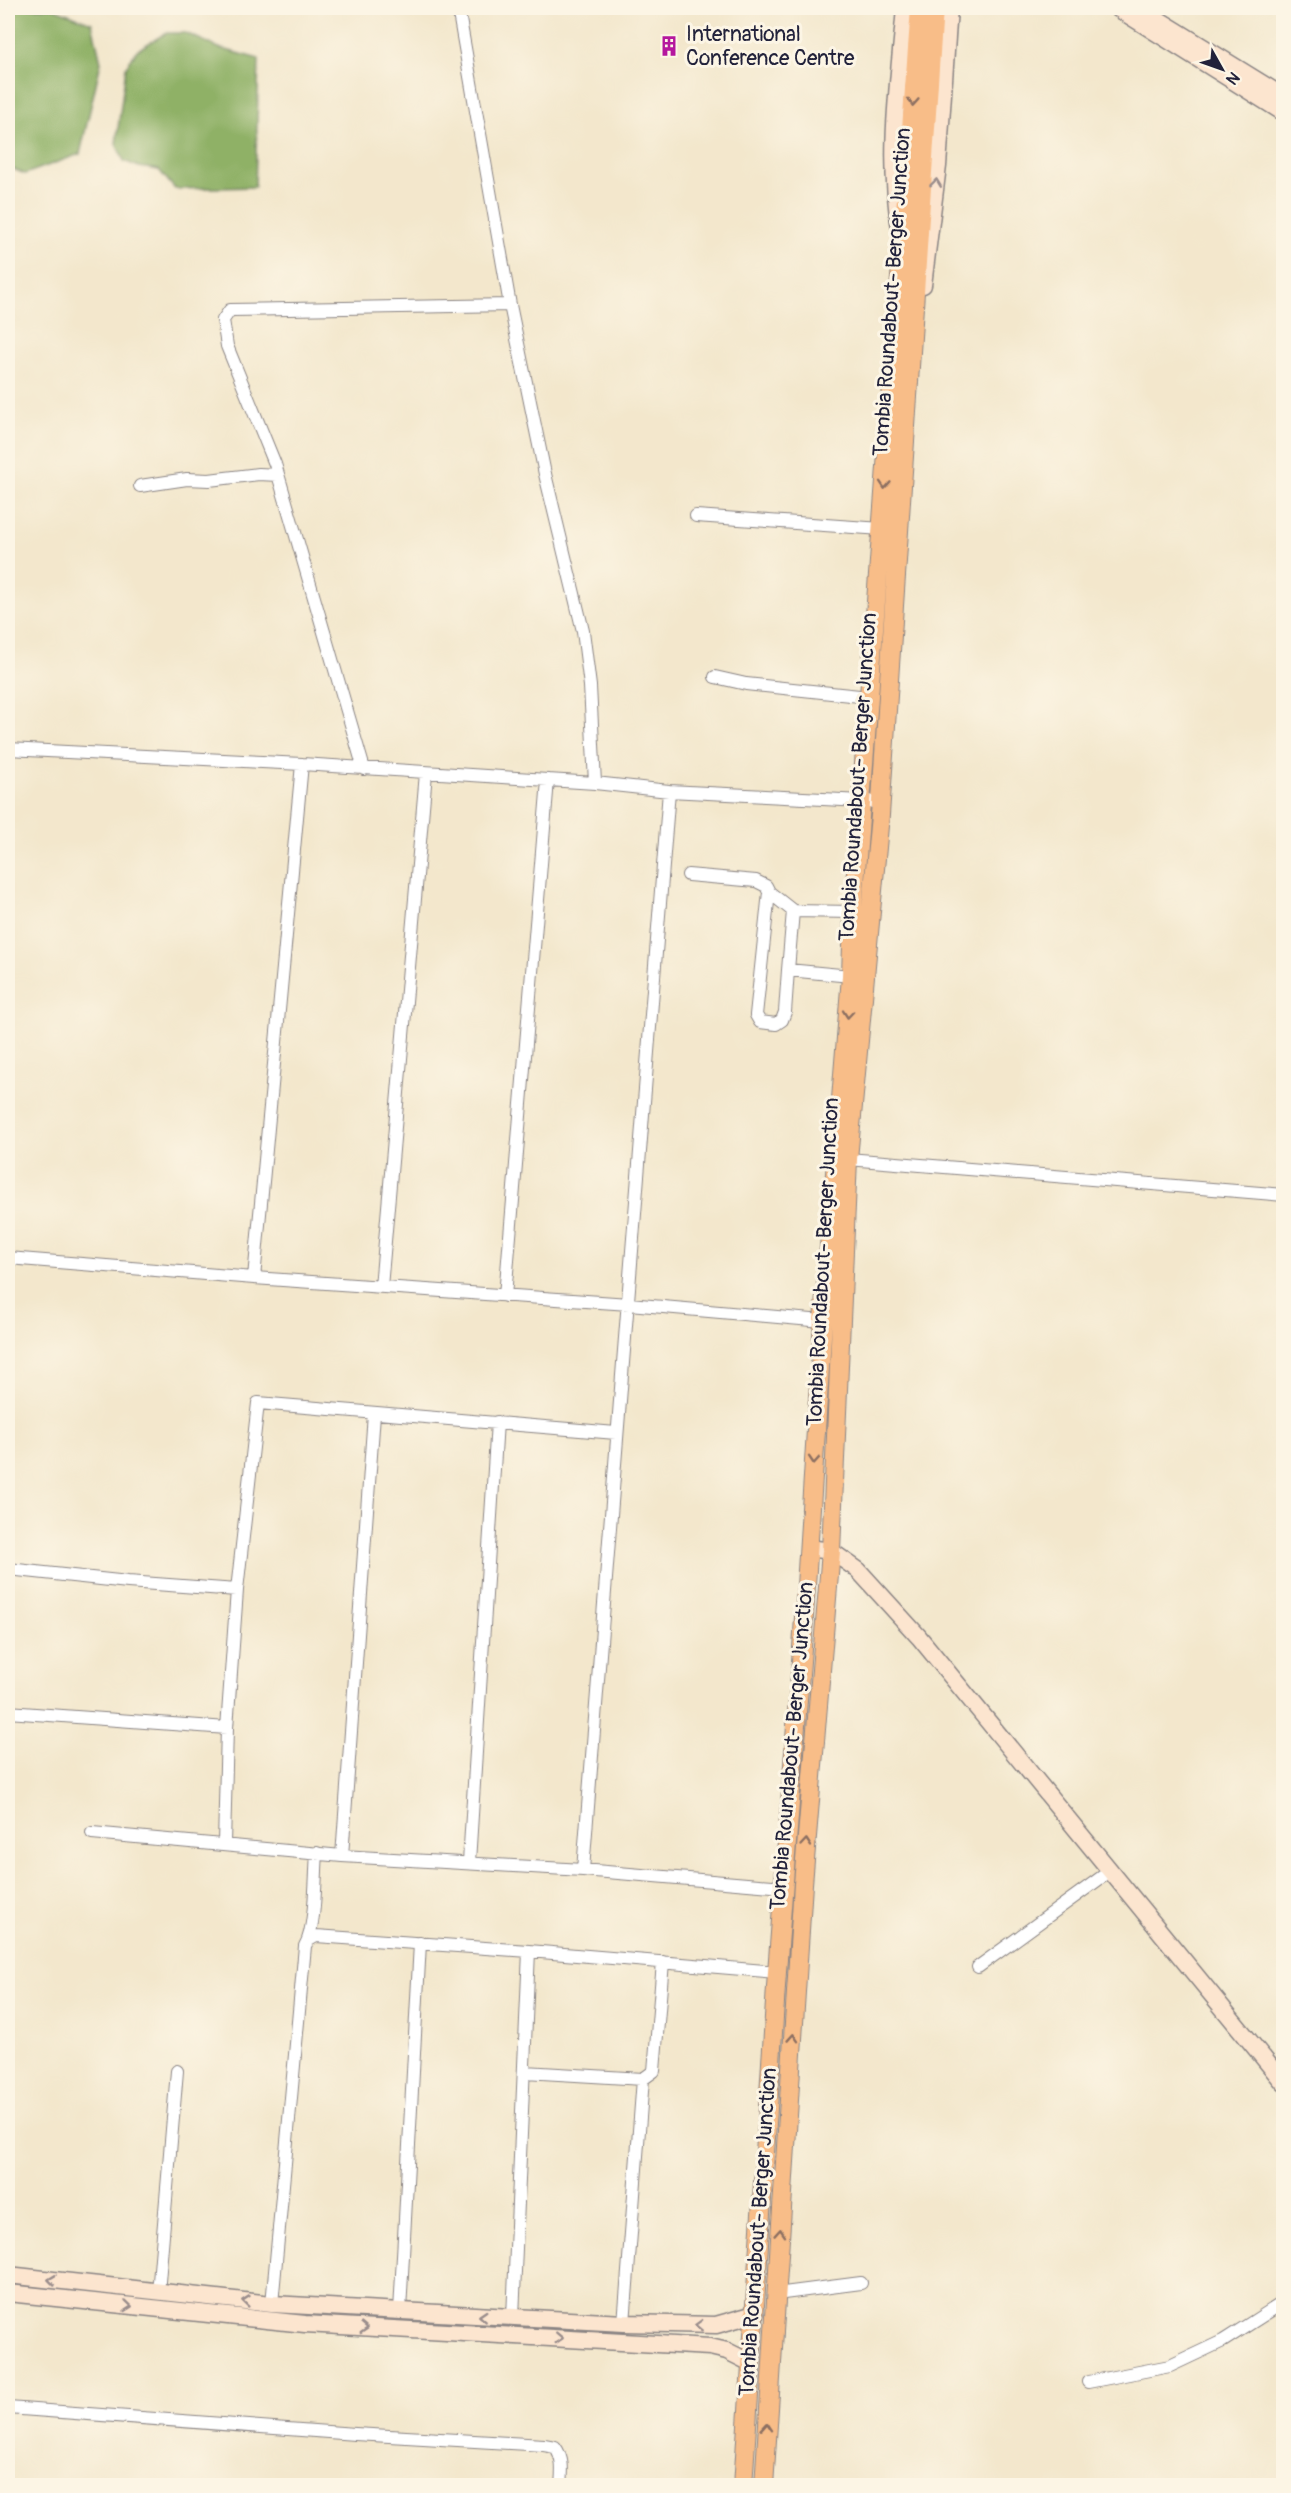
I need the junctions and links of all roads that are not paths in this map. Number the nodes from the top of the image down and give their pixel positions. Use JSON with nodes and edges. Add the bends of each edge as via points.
{"nodes":[{"id":1,"x":458,"y":8,"type":"edge"},
{"id":2,"x":905,"y":8,"type":"edge"},
{"id":3,"x":920,"y":8,"type":"edge"},
{"id":4,"x":934,"y":8,"type":"edge"},
{"id":5,"x":949,"y":8,"type":"edge"},
{"id":6,"x":1117,"y":8,"type":"edge"},
{"id":7,"x":1140,"y":8,"type":"edge"},
{"id":8,"x":925,"y":42,"type":"junction"},
{"id":9,"x":1284,"y":97,"type":"edge"},
{"id":10,"x":1284,"y":113,"type":"edge"},
{"id":11,"x":903,"y":246,"type":"junction"},
{"id":12,"x":510,"y":305,"type":"junction"},
{"id":13,"x":913,"y":323,"type":"junction"},
{"id":14,"x":278,"y":475,"type":"junction"},
{"id":15,"x":140,"y":486,"type":"dead end"},
{"id":16,"x":696,"y":516,"type":"dead end"},
{"id":17,"x":882,"y":528,"type":"junction"},
{"id":18,"x":715,"y":677,"type":"dead end"},
{"id":19,"x":869,"y":697,"type":"junction"},
{"id":20,"x":8,"y":749,"type":"edge"},
{"id":21,"x":302,"y":764,"type":"junction"},
{"id":22,"x":364,"y":768,"type":"junction"},
{"id":23,"x":426,"y":773,"type":"junction"},
{"id":24,"x":548,"y":780,"type":"junction"},
{"id":25,"x":595,"y":783,"type":"junction"},
{"id":26,"x":669,"y":791,"type":"junction"},
{"id":27,"x":862,"y":800,"type":"junction"},
{"id":28,"x":881,"y":802,"type":"junction"},
{"id":29,"x":688,"y":875,"type":"dead end"},
{"id":30,"x":769,"y":892,"type":"junction"},
{"id":31,"x":793,"y":911,"type":"junction"},
{"id":32,"x":854,"y":912,"type":"junction"},
{"id":33,"x":788,"y":970,"type":"junction"},
{"id":34,"x":851,"y":976,"type":"junction"},
{"id":35,"x":848,"y":1159,"type":"junction"},
{"id":36,"x":1284,"y":1195,"type":"edge"},
{"id":37,"x":8,"y":1258,"type":"edge"},
{"id":38,"x":254,"y":1278,"type":"junction"},
{"id":39,"x":381,"y":1287,"type":"junction"},
{"id":40,"x":505,"y":1296,"type":"junction"},
{"id":41,"x":629,"y":1304,"type":"junction"},
{"id":42,"x":823,"y":1321,"type":"junction"},
{"id":43,"x":374,"y":1414,"type":"junction"},
{"id":44,"x":497,"y":1422,"type":"junction"},
{"id":45,"x":616,"y":1433,"type":"junction"},
{"id":46,"x":809,"y":1548,"type":"junction"},
{"id":47,"x":831,"y":1551,"type":"junction"},
{"id":48,"x":8,"y":1569,"type":"edge"},
{"id":49,"x":237,"y":1590,"type":"junction"},
{"id":50,"x":8,"y":1712,"type":"edge"},
{"id":51,"x":227,"y":1728,"type":"junction"},
{"id":52,"x":92,"y":1833,"type":"dead end"},
{"id":53,"x":224,"y":1844,"type":"junction"},
{"id":54,"x":317,"y":1853,"type":"junction"},
{"id":55,"x":342,"y":1856,"type":"junction"},
{"id":56,"x":469,"y":1862,"type":"junction"},
{"id":57,"x":582,"y":1870,"type":"junction"},
{"id":58,"x":1110,"y":1871,"type":"junction"},
{"id":59,"x":784,"y":1887,"type":"junction"},
{"id":60,"x":309,"y":1940,"type":"junction"},
{"id":61,"x":420,"y":1943,"type":"junction"},
{"id":62,"x":529,"y":1951,"type":"junction"},
{"id":63,"x":663,"y":1962,"type":"junction"},
{"id":64,"x":978,"y":1967,"type":"dead end"},
{"id":65,"x":777,"y":1972,"type":"junction"},
{"id":66,"x":177,"y":2071,"type":"dead end"},
{"id":67,"x":525,"y":2072,"type":"junction"},
{"id":68,"x":644,"y":2079,"type":"junction"},
{"id":69,"x":1284,"y":2083,"type":"edge"},
{"id":70,"x":8,"y":2275,"type":"edge"},
{"id":71,"x":861,"y":2283,"type":"dead end"},
{"id":72,"x":158,"y":2292,"type":"junction"},
{"id":73,"x":8,"y":2294,"type":"edge"},
{"id":74,"x":776,"y":2294,"type":"junction"},
{"id":75,"x":1284,"y":2302,"type":"edge"},
{"id":76,"x":272,"y":2304,"type":"junction"},
{"id":77,"x":329,"y":2307,"type":"junction"},
{"id":78,"x":400,"y":2311,"type":"junction"},
{"id":79,"x":755,"y":2314,"type":"junction"},
{"id":80,"x":513,"y":2317,"type":"junction"},
{"id":81,"x":624,"y":2323,"type":"junction"},
{"id":82,"x":327,"y":2325,"type":"junction"},
{"id":83,"x":751,"y":2363,"type":"junction"},
{"id":84,"x":1088,"y":2382,"type":"dead end"},
{"id":85,"x":8,"y":2408,"type":"edge"},
{"id":86,"x":561,"y":2486,"type":"edge"},
{"id":87,"x":743,"y":2486,"type":"edge"},
{"id":88,"x":764,"y":2486,"type":"edge"}],
"edges":[{"from":1,"to":12,"type":"street"},
{"from":2,"to":11,"type":"street","via":[[894,185]]},
{"from":3,"to":8,"type":"main road"},
{"from":4,"to":8,"type":"main road"},
{"from":13,"to":5,"type":"street","one_way":true,"via":[[921,300],[938,166]]},
{"from":6,"to":10,"type":"street"},
{"from":7,"to":9,"type":"street"},
{"from":8,"to":11,"type":"main road","name":"Tombia Roundabout- Berger Junction","one_way":true},
{"from":8,"to":13,"type":"main road","name":"Tombia Roundabout- Berger Junction"},
{"from":11,"to":17,"type":"main road","name":"Tombia Roundabout- Berger Junction","one_way":true},
{"from":12,"to":14,"type":"street","via":[[230,309],[223,320],[227,346]]},
{"from":12,"to":25,"type":"street","via":[[583,631],[591,686]]},
{"from":13,"to":28,"type":"main road","name":"Tombia Roundabout- Berger Junction"},
{"from":14,"to":15,"type":"street","via":[[187,479]]},
{"from":14,"to":22,"type":"street"},
{"from":16,"to":17,"type":"street"},
{"from":17,"to":19,"type":"main road","name":"Tombia Roundabout- Berger Junction"},
{"from":18,"to":19,"type":"street"},
{"from":19,"to":27,"type":"main road","name":"Tombia Roundabout- Berger Junction"},
{"from":20,"to":21,"type":"street"},
{"from":21,"to":22,"type":"street"},
{"from":21,"to":38,"type":"street"},
{"from":22,"to":23,"type":"street"},
{"from":23,"to":24,"type":"street"},
{"from":23,"to":39,"type":"street"},
{"from":24,"to":25,"type":"street"},
{"from":24,"to":40,"type":"street"},
{"from":25,"to":26,"type":"street"},
{"from":26,"to":27,"type":"street"},
{"from":26,"to":41,"type":"street"},
{"from":27,"to":28,"type":"street"},
{"from":27,"to":32,"type":"main road","name":"Tombia Roundabout- Berger Junction"},
{"from":28,"to":35,"type":"main road","name":"Tombia Roundabout- Berger Junction"},
{"from":29,"to":30,"type":"street","via":[[756,881]]},
{"from":30,"to":31,"type":"street"},
{"from":30,"to":33,"type":"street","via":[[756,1015],[760,1022],[776,1024],[784,1016]]},
{"from":31,"to":32,"type":"street"},
{"from":31,"to":33,"type":"street"},
{"from":32,"to":34,"type":"main road","name":"Tombia Roundabout- Berger Junction"},
{"from":33,"to":34,"type":"street"},
{"from":34,"to":42,"type":"main road","name":"Tombia Roundabout- Berger Junction","one_way":true},
{"from":35,"to":36,"type":"street"},
{"from":35,"to":47,"type":"main road","name":"Tombia Roundabout- Berger Junction"},
{"from":37,"to":38,"type":"street"},
{"from":38,"to":39,"type":"street"},
{"from":39,"to":40,"type":"street"},
{"from":40,"to":41,"type":"street"},
{"from":41,"to":42,"type":"street"},
{"from":41,"to":45,"type":"street"},
{"from":42,"to":46,"type":"main road","name":"Tombia Roundabout- Berger Junction","one_way":true},
{"from":43,"to":44,"type":"street"},
{"from":43,"to":49,"type":"street","via":[[258,1403]]},
{"from":43,"to":55,"type":"street"},
{"from":44,"to":45,"type":"street"},
{"from":44,"to":56,"type":"street"},
{"from":45,"to":57,"type":"street"},
{"from":46,"to":47,"type":"street"},
{"from":46,"to":59,"type":"main road","name":"Tombia Roundabout- Berger Junction"},
{"from":47,"to":58,"type":"street","via":[[858,1570],[919,1636]]},
{"from":74,"to":47,"type":"main road","name":"Tombia Roundabout- Berger Junction","one_way":true,"via":[[803,1884]]},
{"from":48,"to":49,"type":"street"},
{"from":49,"to":51,"type":"street"},
{"from":50,"to":51,"type":"street"},
{"from":51,"to":53,"type":"street"},
{"from":52,"to":53,"type":"street"},
{"from":53,"to":54,"type":"street"},
{"from":54,"to":55,"type":"street"},
{"from":54,"to":60,"type":"street"},
{"from":55,"to":56,"type":"street"},
{"from":56,"to":57,"type":"street"},
{"from":57,"to":59,"type":"street"},
{"from":58,"to":64,"type":"street"},
{"from":58,"to":69,"type":"street"},
{"from":59,"to":65,"type":"main road","name":"Tombia Roundabout- Berger Junction"},
{"from":60,"to":61,"type":"street","via":[[316,1936]]},
{"from":60,"to":76,"type":"street","via":[[305,1946]]},
{"from":61,"to":62,"type":"street"},
{"from":61,"to":78,"type":"street"},
{"from":62,"to":63,"type":"street"},
{"from":62,"to":67,"type":"street"},
{"from":63,"to":65,"type":"street"},
{"from":63,"to":68,"type":"street","via":[[654,2071]]},
{"from":65,"to":79,"type":"main road","name":"Tombia Roundabout- Berger Junction"},
{"from":66,"to":72,"type":"street"},
{"from":67,"to":68,"type":"street"},
{"from":67,"to":80,"type":"street"},
{"from":68,"to":81,"type":"street"},
{"from":72,"to":70,"type":"street","one_way":true},
{"from":71,"to":74,"type":"street"},
{"from":76,"to":72,"type":"street","one_way":true},
{"from":73,"to":82,"type":"street","one_way":true},
{"from":88,"to":74,"type":"main road","name":"Tombia Roundabout- Berger Junction","one_way":true},
{"from":75,"to":84,"type":"street","via":[[1223,2342],[1170,2366]]},
{"from":76,"to":77,"type":"street"},
{"from":77,"to":78,"type":"street"},
{"from":77,"to":82,"type":"street"},
{"from":80,"to":78,"type":"street","one_way":true},
{"from":79,"to":81,"type":"street","one_way":true,"via":[[716,2325]]},
{"from":79,"to":83,"type":"main road","name":"Tombia Roundabout- Berger Junction"},
{"from":80,"to":81,"type":"street"},
{"from":82,"to":83,"type":"street","one_way":true,"via":[[710,2347]]},
{"from":83,"to":87,"type":"main road","name":"Tombia Roundabout- Berger Junction"},
{"from":85,"to":86,"type":"street","via":[[544,2445],[555,2447],[560,2454]]}]}
